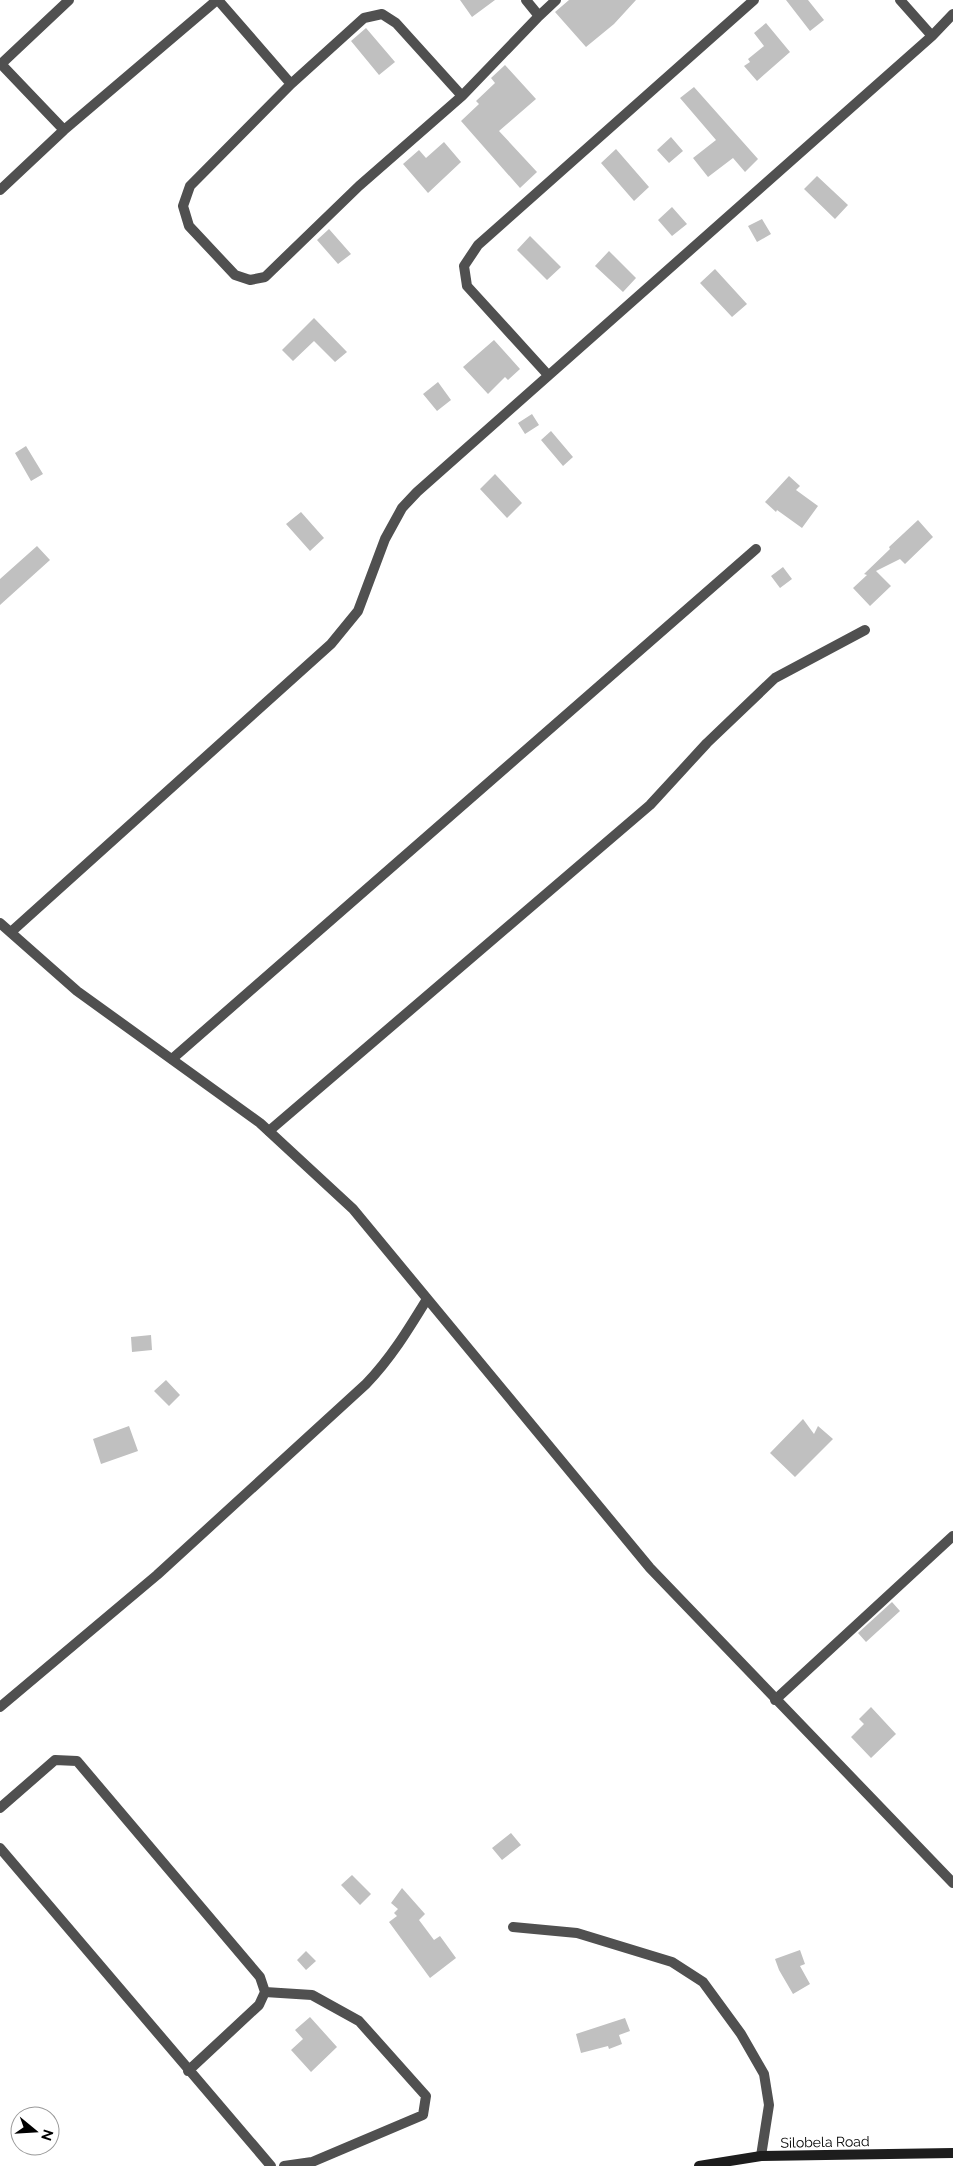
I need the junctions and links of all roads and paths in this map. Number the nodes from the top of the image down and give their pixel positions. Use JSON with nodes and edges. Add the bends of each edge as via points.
{"nodes":[{"id":1,"x":69,"y":0,"type":"edge"},
{"id":2,"x":217,"y":0,"type":"edge"},
{"id":3,"x":526,"y":0,"type":"edge"},
{"id":4,"x":556,"y":0,"type":"edge"},
{"id":5,"x":754,"y":0,"type":"edge"},
{"id":6,"x":900,"y":0,"type":"edge"},
{"id":7,"x":953,"y":14,"type":"edge"},
{"id":8,"x":539,"y":16,"type":"junction"},
{"id":9,"x":932,"y":36,"type":"junction"},
{"id":10,"x":0,"y":63,"type":"edge"},
{"id":11,"x":291,"y":84,"type":"junction"},
{"id":12,"x":462,"y":96,"type":"junction"},
{"id":13,"x":64,"y":130,"type":"junction"},
{"id":14,"x":0,"y":190,"type":"edge"},
{"id":15,"x":548,"y":375,"type":"junction"},
{"id":16,"x":756,"y":549,"type":"dead end"},
{"id":17,"x":865,"y":630,"type":"dead end"},
{"id":18,"x":0,"y":924,"type":"edge"},
{"id":19,"x":11,"y":932,"type":"junction"},
{"id":20,"x":172,"y":1059,"type":"junction"},
{"id":21,"x":269,"y":1131,"type":"junction"},
{"id":22,"x":427,"y":1300,"type":"junction"},
{"id":23,"x":953,"y":1536,"type":"edge"},
{"id":24,"x":775,"y":1700,"type":"junction"},
{"id":25,"x":0,"y":1707,"type":"edge"},
{"id":26,"x":0,"y":1808,"type":"edge"},
{"id":27,"x":0,"y":1848,"type":"edge"},
{"id":28,"x":953,"y":1883,"type":"edge"},
{"id":29,"x":513,"y":1927,"type":"dead end"},
{"id":30,"x":265,"y":1992,"type":"junction"},
{"id":31,"x":188,"y":2071,"type":"junction"},
{"id":32,"x":953,"y":2153,"type":"edge"},
{"id":33,"x":761,"y":2156,"type":"junction"},
{"id":34,"x":271,"y":2166,"type":"edge"},
{"id":35,"x":284,"y":2166,"type":"edge"},
{"id":36,"x":699,"y":2166,"type":"edge"}],
"edges":[{"from":1,"to":10,"type":"street"},
{"from":2,"to":11,"type":"street"},
{"from":2,"to":13,"type":"street"},
{"from":3,"to":8,"type":"street"},
{"from":4,"to":8,"type":"street"},
{"from":5,"to":15,"type":"street","via":[[478,245],[464,266],[467,286]]},
{"from":6,"to":9,"type":"street"},
{"from":7,"to":9,"type":"street"},
{"from":8,"to":12,"type":"street"},
{"from":9,"to":15,"type":"street"},
{"from":10,"to":13,"type":"street"},
{"from":11,"to":12,"type":"street","via":[[364,18],[382,14],[396,23]]},
{"from":11,"to":12,"type":"street","via":[[190,186],[183,206],[189,226],[235,275],[250,280],[265,277],[359,186]]},
{"from":13,"to":14,"type":"street"},
{"from":15,"to":19,"type":"street","via":[[402,508],[385,539],[358,610],[331,644]]},
{"from":16,"to":20,"type":"street"},
{"from":17,"to":21,"type":"street","via":[[775,678],[707,743],[650,805]]},
{"from":18,"to":19,"type":"street"},
{"from":19,"to":20,"type":"street","via":[[77,991]]},
{"from":20,"to":21,"type":"street"},
{"from":21,"to":22,"type":"street","via":[[353,1209]]},
{"from":22,"to":24,"type":"street","via":[[650,1568]]},
{"from":22,"to":25,"type":"street","via":[[401,1342],[366,1384],[157,1575]]},
{"from":23,"to":24,"type":"street"},
{"from":24,"to":28,"type":"street"},
{"from":26,"to":30,"type":"street","via":[[55,1760],[77,1761],[260,1977]]},
{"from":27,"to":31,"type":"street"},
{"from":29,"to":33,"type":"street","via":[[577,1933],[672,1962],[703,1982],[741,2034],[764,2074],[769,2106]]},
{"from":30,"to":31,"type":"street","via":[[258,2005]]},
{"from":30,"to":35,"type":"street","via":[[312,1995],[358,2022],[426,2096],[423,2115],[312,2162]]},
{"from":31,"to":34,"type":"street"},
{"from":32,"to":33,"type":"street","name":"Silobela Road"},
{"from":33,"to":36,"type":"street","name":"Silobela Road"}]}
